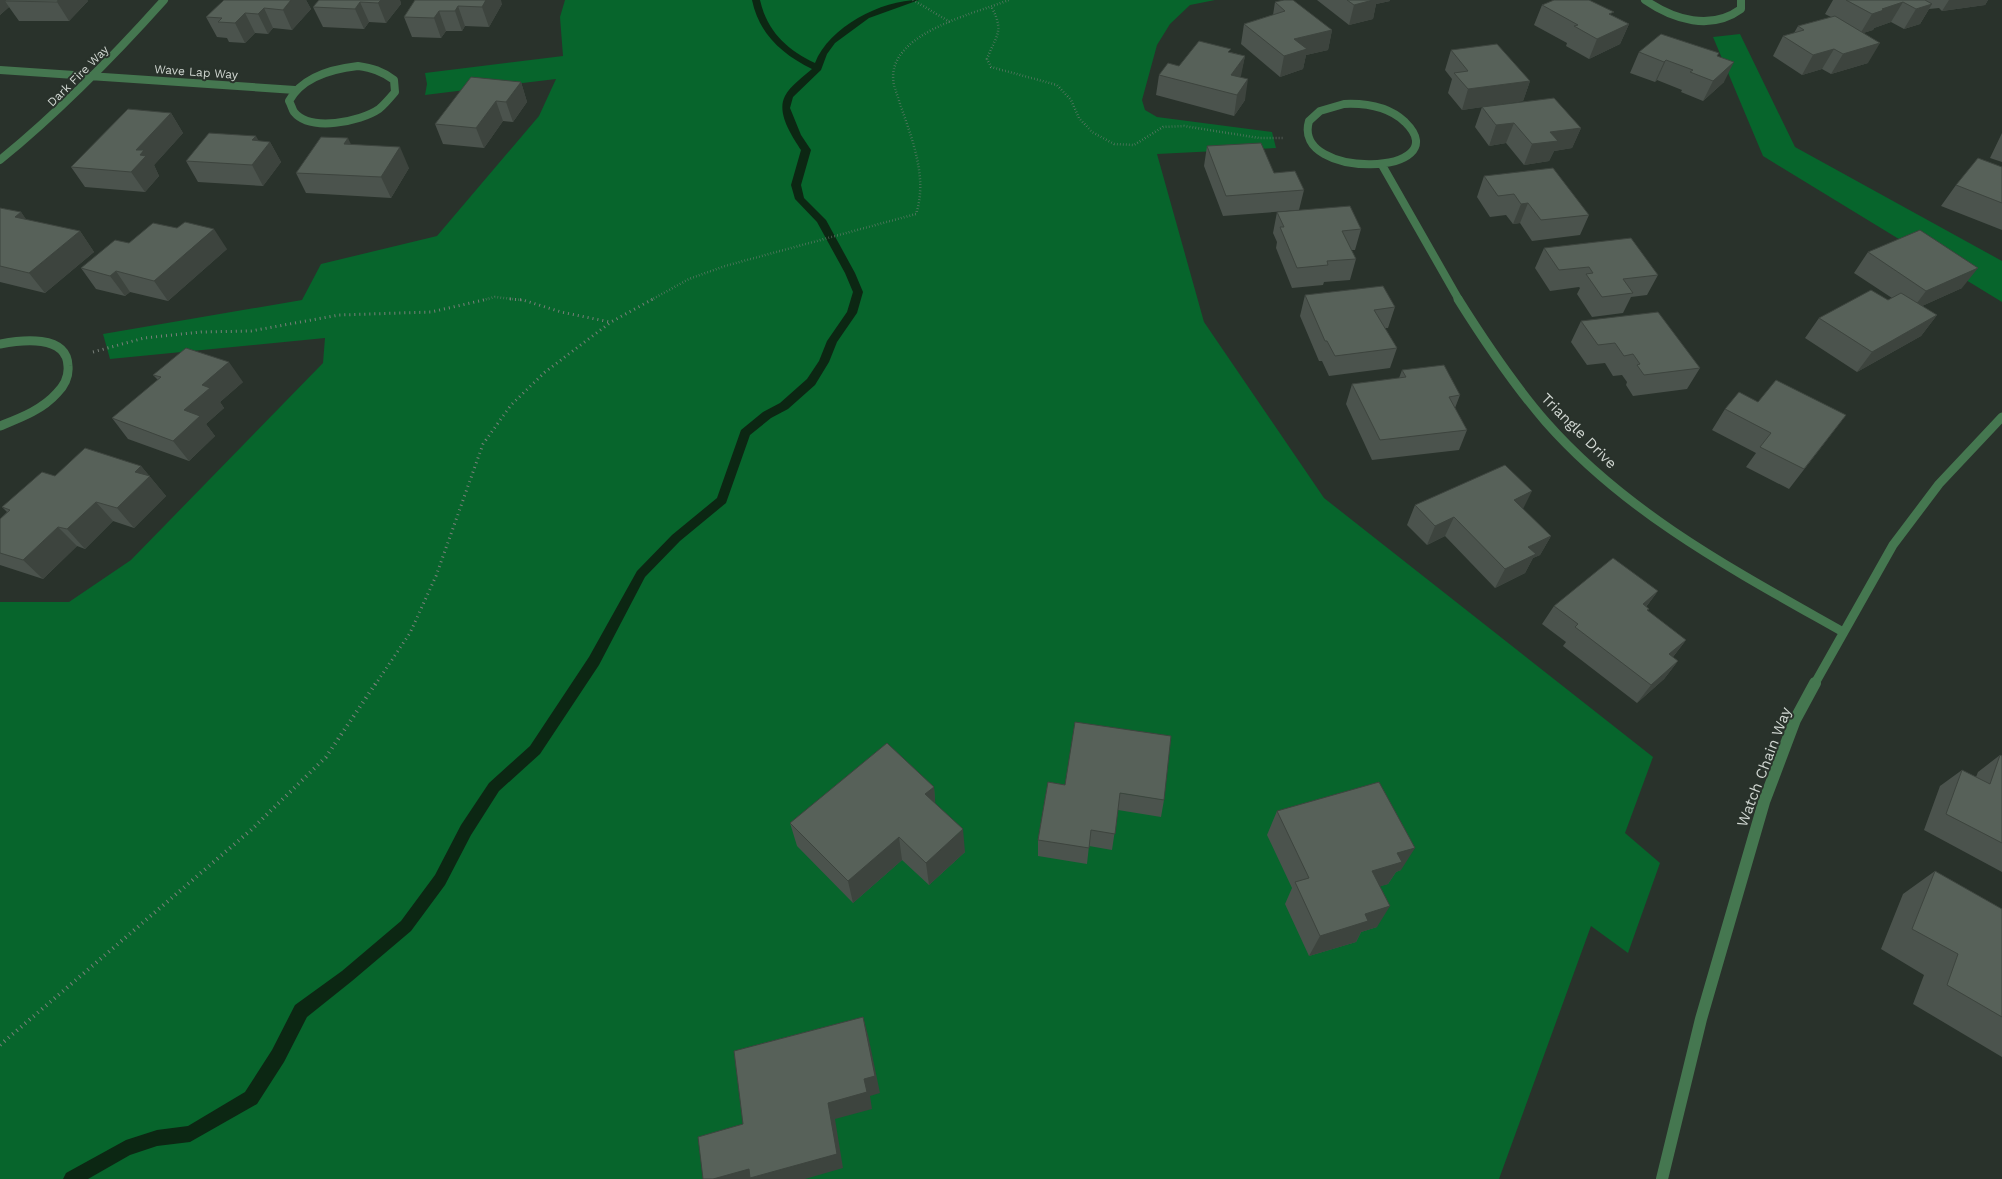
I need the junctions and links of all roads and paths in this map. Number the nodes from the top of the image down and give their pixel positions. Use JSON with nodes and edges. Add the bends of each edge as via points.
{"nodes":[{"id":1,"x":164,"y":0,"type":"edge"},
{"id":2,"x":913,"y":0,"type":"edge"},
{"id":3,"x":1009,"y":0,"type":"edge"},
{"id":4,"x":1645,"y":0,"type":"edge"},
{"id":5,"x":1741,"y":0,"type":"edge"},
{"id":6,"x":992,"y":8,"type":"junction"},
{"id":7,"x":950,"y":22,"type":"junction"},
{"id":8,"x":0,"y":70,"type":"edge"},
{"id":9,"x":95,"y":77,"type":"junction"},
{"id":10,"x":295,"y":90,"type":"junction"},
{"id":11,"x":1308,"y":138,"type":"junction"},
{"id":12,"x":0,"y":160,"type":"edge"},
{"id":13,"x":1382,"y":165,"type":"junction"},
{"id":14,"x":611,"y":322,"type":"junction"},
{"id":15,"x":0,"y":344,"type":"edge"},
{"id":16,"x":68,"y":360,"type":"junction"},
{"id":17,"x":2002,"y":417,"type":"edge"},
{"id":18,"x":0,"y":426,"type":"edge"},
{"id":19,"x":1843,"y":632,"type":"junction"},
{"id":20,"x":0,"y":1045,"type":"edge"},
{"id":21,"x":1662,"y":1179,"type":"edge"}],
"edges":[{"from":1,"to":9,"type":"street","name":"Dark Fire Way"},
{"from":2,"to":7,"type":"path"},
{"from":3,"to":6,"type":"path"},
{"from":4,"to":5,"type":"street","via":[[1680,18],[1713,21],[1735,15],[1741,9]]},
{"from":6,"to":7,"type":"path"},
{"from":6,"to":11,"type":"path","via":[[999,18],[1000,29],[987,59],[992,68],[1057,85],[1092,132],[1114,144],[1134,145],[1163,127],[1184,126],[1259,138]]},
{"from":7,"to":14,"type":"path","via":[[915,39],[893,68],[894,84],[920,174],[920,205],[916,214],[689,278]]},
{"from":8,"to":9,"type":"street","name":"Wave Lap Way"},
{"from":9,"to":10,"type":"street","name":"Wave Lap Way"},
{"from":9,"to":12,"type":"street","name":"Dark Fire Way"},
{"from":10,"to":10,"type":"street","via":[[289,101],[291,111],[300,118],[317,123],[358,118],[381,107],[395,92],[394,80],[388,73],[355,67],[318,75]]},
{"from":11,"to":13,"type":"street","via":[[1315,147],[1337,160],[1366,166]]},
{"from":11,"to":13,"type":"street","via":[[1309,120],[1332,106],[1351,104],[1385,110],[1412,128],[1416,141],[1412,151],[1401,160]]},
{"from":13,"to":19,"type":"street","name":"Triangle Drive","via":[[1472,321],[1547,423],[1641,510],[1698,549]]},
{"from":14,"to":16,"type":"path","via":[[495,296],[431,312],[339,315],[258,330],[144,338]]},
{"from":14,"to":20,"type":"path","via":[[538,378],[511,405],[483,444],[436,576],[410,633],[326,756],[251,830]]},
{"from":15,"to":16,"type":"street","via":[[42,342],[58,347]]},
{"from":16,"to":18,"type":"street","via":[[68,375],[59,390],[26,415]]},
{"from":17,"to":19,"type":"street","name":"Watch Chain Way","via":[[1939,484],[1894,545]]},
{"from":19,"to":21,"type":"street","name":"Watch Chain Way","via":[[1795,720],[1764,802],[1701,1020]]}]}
